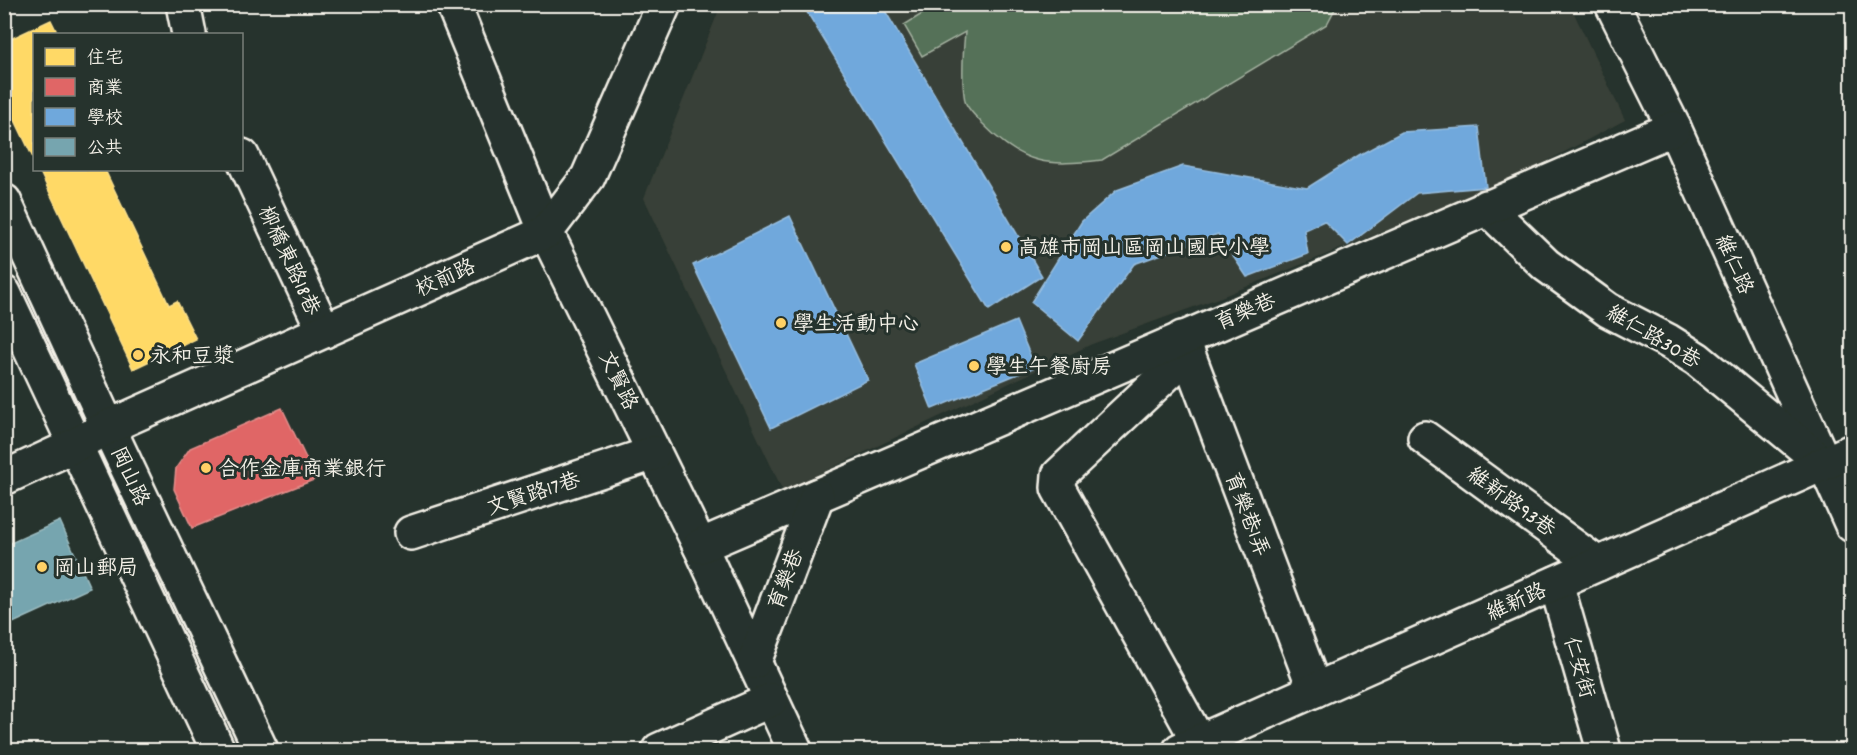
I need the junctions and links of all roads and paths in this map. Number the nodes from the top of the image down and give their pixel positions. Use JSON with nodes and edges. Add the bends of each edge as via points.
{"nodes":[{"id":1,"x":183,"y":4,"type":"edge"},
{"id":2,"x":453,"y":4,"type":"edge"},
{"id":3,"x":664,"y":4,"type":"edge"},
{"id":4,"x":1612,"y":4,"type":"edge"},
{"id":5,"x":189,"y":33,"type":"edge"},
{"id":6,"x":1674,"y":128,"type":"junction"},
{"id":7,"x":243,"y":158,"type":"edge"},
{"id":8,"x":4,"y":201,"type":"edge"},
{"id":9,"x":1486,"y":207,"type":"junction"},
{"id":10,"x":546,"y":232,"type":"junction"},
{"id":11,"x":4,"y":293,"type":"edge"},
{"id":12,"x":324,"y":331,"type":"junction"},
{"id":13,"x":1185,"y":346,"type":"junction"},
{"id":14,"x":108,"y":427,"type":"junction"},
{"id":15,"x":1425,"y":438,"type":"dead end"},
{"id":16,"x":75,"y":445,"type":"junction"},
{"id":17,"x":654,"y":453,"type":"junction"},
{"id":18,"x":1838,"y":457,"type":"edge"},
{"id":19,"x":4,"y":478,"type":"edge"},
{"id":20,"x":817,"y":496,"type":"junction"},
{"id":21,"x":1852,"y":525,"type":"edge"},
{"id":22,"x":411,"y":533,"type":"dead end"},
{"id":23,"x":700,"y":546,"type":"junction"},
{"id":24,"x":1598,"y":564,"type":"junction"},
{"id":25,"x":1557,"y":583,"type":"junction"},
{"id":26,"x":754,"y":662,"type":"junction"},
{"id":27,"x":1315,"y":690,"type":"junction"},
{"id":28,"x":771,"y":700,"type":"junction"},
{"id":29,"x":1189,"y":746,"type":"edge"},
{"id":30,"x":218,"y":750,"type":"edge"},
{"id":31,"x":261,"y":750,"type":"edge"},
{"id":32,"x":659,"y":750,"type":"edge"},
{"id":33,"x":795,"y":750,"type":"edge"},
{"id":34,"x":1604,"y":750,"type":"edge"}],
"edges":[{"from":1,"to":5,"type":"street"},
{"from":2,"to":10,"type":"street","name":"文賢路"},
{"from":3,"to":10,"type":"street","name":"校前路","via":[[588,177]]},
{"from":4,"to":6,"type":"street","name":"維仁路"},
{"from":6,"to":9,"type":"street","name":"育樂巷"},
{"from":6,"to":18,"type":"street","name":"維仁路"},
{"from":7,"to":12,"type":"street","name":"柳橋東路18巷"},
{"from":8,"to":14,"type":"street","name":"岡山路"},
{"from":9,"to":13,"type":"street","name":"育樂巷"},
{"from":9,"to":18,"type":"street","name":"維仁路30巷","via":[[1546,265],[1608,310],[1697,358]]},
{"from":10,"to":12,"type":"street","name":"校前路"},
{"from":10,"to":17,"type":"street","name":"文賢路"},
{"from":11,"to":16,"type":"street","name":"岡山路"},
{"from":12,"to":14,"type":"street","name":"校前路"},
{"from":13,"to":20,"type":"street","name":"育樂巷"},
{"from":13,"to":27,"type":"street","name":"育樂巷1弄"},
{"from":13,"to":29,"type":"street","via":[[1059,475],[1058,488]]},
{"from":14,"to":16,"type":"street","name":"校前路"},
{"from":14,"to":31,"type":"street","name":"岡山路"},
{"from":15,"to":24,"type":"street","name":"維新路93巷"},
{"from":16,"to":19,"type":"street","name":"校前路"},
{"from":16,"to":30,"type":"street","name":"岡山路"},
{"from":17,"to":22,"type":"street","name":"文賢路17巷"},
{"from":17,"to":23,"type":"street","name":"文賢路"},
{"from":18,"to":21,"type":"street","name":"維仁路"},
{"from":18,"to":24,"type":"street","name":"維新路"},
{"from":20,"to":23,"type":"street","name":"育樂巷"},
{"from":20,"to":26,"type":"street","name":"育樂巷"},
{"from":23,"to":26,"type":"street","name":"文賢路"},
{"from":24,"to":25,"type":"street","name":"維新路"},
{"from":25,"to":27,"type":"street","name":"維新路"},
{"from":25,"to":34,"type":"street","name":"仁安街"},
{"from":26,"to":28,"type":"street","name":"文賢路"},
{"from":27,"to":29,"type":"street","name":"維新路"},
{"from":28,"to":32,"type":"street"},
{"from":28,"to":33,"type":"street","name":"文賢路"}]}
